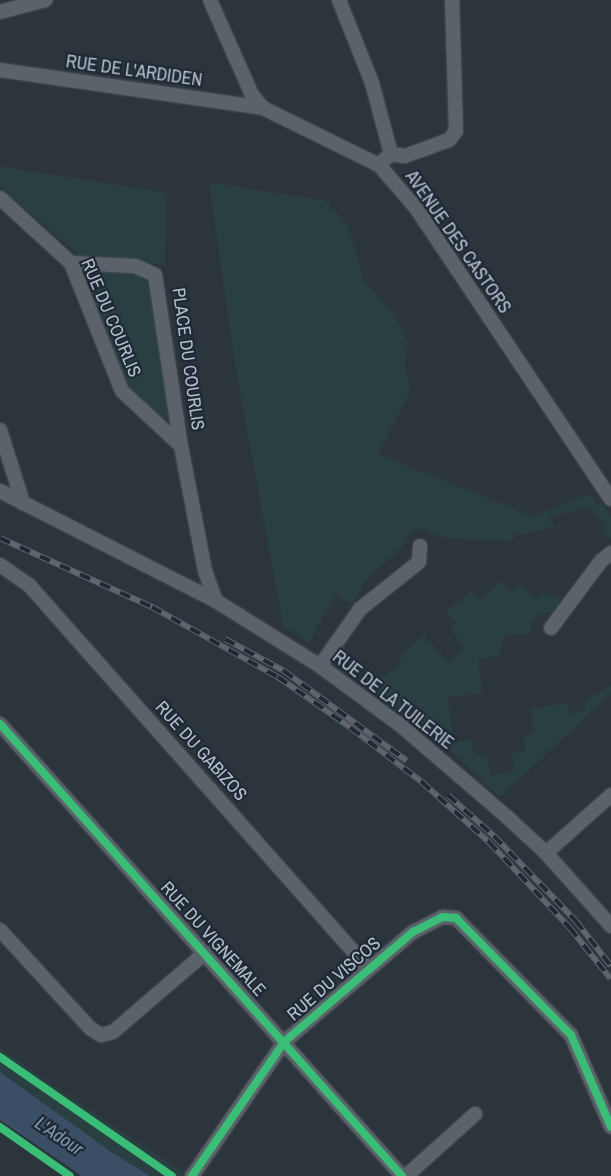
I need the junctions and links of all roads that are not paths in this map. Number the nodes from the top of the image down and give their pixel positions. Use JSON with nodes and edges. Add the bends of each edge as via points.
{"nodes":[{"id":1,"x":46,"y":0,"type":"edge"},
{"id":2,"x":210,"y":0,"type":"edge"},
{"id":3,"x":339,"y":0,"type":"edge"},
{"id":4,"x":452,"y":0,"type":"edge"},
{"id":5,"x":0,"y":12,"type":"edge"},
{"id":6,"x":0,"y":70,"type":"edge"},
{"id":7,"x":263,"y":108,"type":"junction"},
{"id":8,"x":391,"y":154,"type":"junction"},
{"id":9,"x":379,"y":166,"type":"junction"},
{"id":10,"x":0,"y":198,"type":"edge"},
{"id":11,"x":71,"y":263,"type":"junction"},
{"id":12,"x":0,"y":430,"type":"edge"},
{"id":13,"x":181,"y":446,"type":"junction"},
{"id":14,"x":7,"y":449,"type":"junction"},
{"id":15,"x":0,"y":462,"type":"edge"},
{"id":16,"x":0,"y":491,"type":"edge"},
{"id":17,"x":611,"y":499,"type":"edge"},
{"id":18,"x":23,"y":503,"type":"junction"},
{"id":19,"x":420,"y":546,"type":"dead end"},
{"id":20,"x":611,"y":553,"type":"edge"},
{"id":21,"x":0,"y":565,"type":"edge"},
{"id":22,"x":216,"y":600,"type":"junction"},
{"id":23,"x":550,"y":628,"type":"dead end"},
{"id":24,"x":320,"y":666,"type":"junction"},
{"id":25,"x":0,"y":724,"type":"edge"},
{"id":26,"x":611,"y":796,"type":"edge"},
{"id":27,"x":546,"y":853,"type":"junction"},
{"id":28,"x":611,"y":926,"type":"edge"},
{"id":29,"x":0,"y":930,"type":"edge"},
{"id":30,"x":205,"y":953,"type":"junction"},
{"id":31,"x":368,"y":968,"type":"junction"},
{"id":32,"x":284,"y":1042,"type":"junction"},
{"id":33,"x":475,"y":1114,"type":"dead end"},
{"id":34,"x":611,"y":1127,"type":"edge"},
{"id":35,"x":192,"y":1176,"type":"edge"},
{"id":36,"x":402,"y":1176,"type":"edge"},
{"id":37,"x":406,"y":1176,"type":"edge"}],
"edges":[{"from":1,"to":5,"type":"street"},
{"from":2,"to":7,"type":"street","name":"AVENUE DES CASTORS","via":[[252,94]]},
{"from":3,"to":8,"type":"street","via":[[372,83]]},
{"from":4,"to":8,"type":"street","via":[[456,131],[449,140],[404,156]]},
{"from":6,"to":7,"type":"street","name":"RUE DE L'ARDIDEN"},
{"from":7,"to":9,"type":"street","name":"AVENUE DES CASTORS"},
{"from":8,"to":9,"type":"street"},
{"from":9,"to":17,"type":"street","name":"AVENUE DES CASTORS","via":[[416,208]]},
{"from":10,"to":11,"type":"street","name":"RUE DU COURLIS"},
{"from":11,"to":13,"type":"street","name":"RUE DU COURLIS","via":[[122,391]]},
{"from":11,"to":13,"type":"street","name":"PLACE DU COURLIS","via":[[136,266],[155,275]]},
{"from":12,"to":14,"type":"street"},
{"from":13,"to":22,"type":"street","via":[[205,570]]},
{"from":14,"to":15,"type":"street"},
{"from":14,"to":18,"type":"street"},
{"from":16,"to":18,"type":"street","name":"RUE DE LA TUILERIE"},
{"from":18,"to":22,"type":"street","name":"RUE DE LA TUILERIE"},
{"from":19,"to":24,"type":"street","via":[[419,562],[360,609]]},
{"from":20,"to":23,"type":"street","via":[[601,561]]},
{"from":21,"to":31,"type":"street","name":"RUE DU GABIZOS","via":[[29,585]]},
{"from":22,"to":24,"type":"street","name":"RUE DE LA TUILERIE"},
{"from":24,"to":27,"type":"street","name":"RUE DE LA TUILERIE","via":[[399,724]]},
{"from":25,"to":30,"type":"street","name":"RUE DU VIGNEMALE"},
{"from":26,"to":27,"type":"street"},
{"from":27,"to":28,"type":"street","name":"RUE DE LA TUILERIE"},
{"from":29,"to":30,"type":"street","name":"RUE DU VIGNEMALE","via":[[91,1030],[101,1035],[113,1032]]},
{"from":30,"to":32,"type":"street","name":"RUE DU VIGNEMALE"},
{"from":31,"to":32,"type":"street","name":"RUE DU VISCOS"},
{"from":31,"to":34,"type":"street","name":"RUE DU VISCOS","via":[[412,932],[442,917],[456,918],[571,1035]]},
{"from":32,"to":35,"type":"street","name":"RUE DU VISCOS"},
{"from":32,"to":36,"type":"street","name":"RUE DU VIGNEMALE"},
{"from":33,"to":37,"type":"street"}]}
